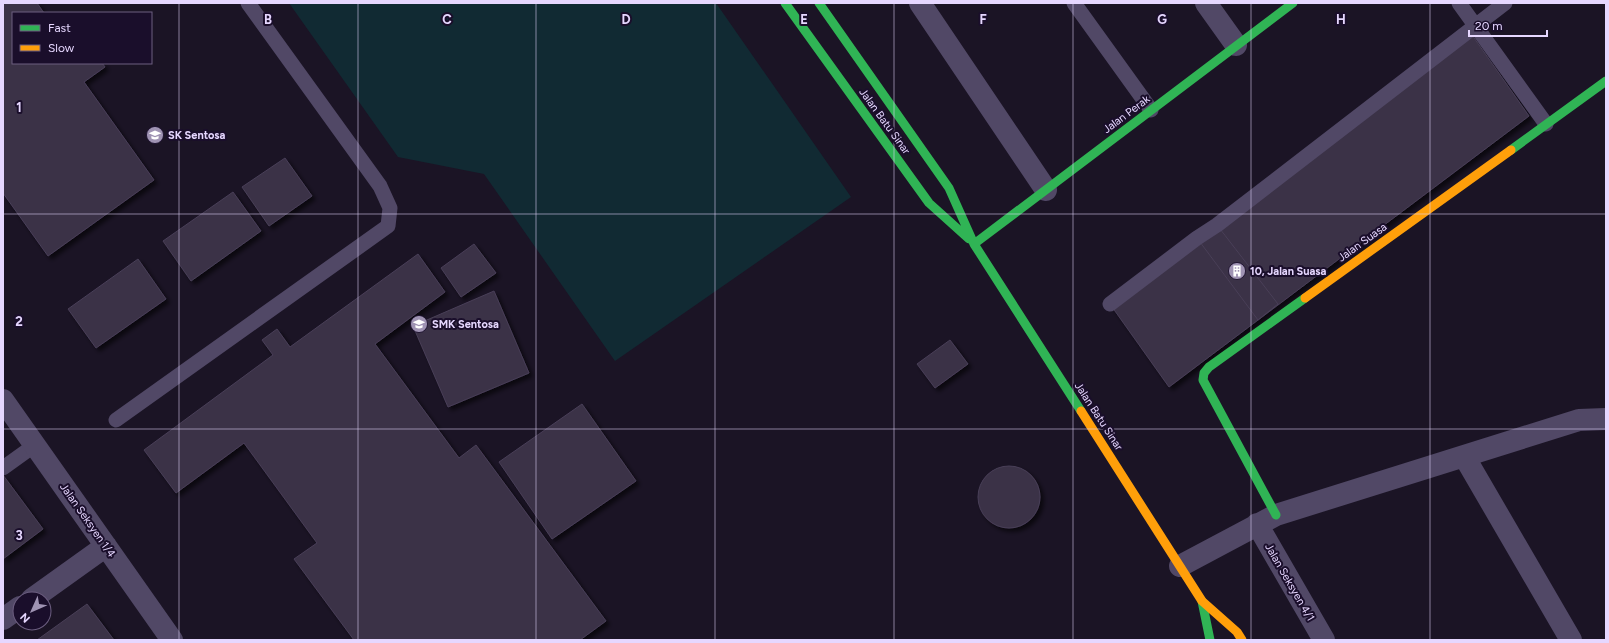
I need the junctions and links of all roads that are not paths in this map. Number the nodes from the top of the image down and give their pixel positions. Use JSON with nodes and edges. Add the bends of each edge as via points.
{"nodes":[{"id":1,"x":248,"y":3,"type":"edge"},
{"id":2,"x":785,"y":3,"type":"edge"},
{"id":3,"x":819,"y":3,"type":"edge"},
{"id":4,"x":920,"y":3,"type":"edge"},
{"id":5,"x":1074,"y":3,"type":"edge"},
{"id":6,"x":1206,"y":3,"type":"edge"},
{"id":7,"x":1293,"y":3,"type":"edge"},
{"id":8,"x":1459,"y":3,"type":"edge"},
{"id":9,"x":1505,"y":3,"type":"edge"},
{"id":10,"x":1475,"y":25,"type":"junction"},
{"id":11,"x":1236,"y":45,"type":"junction"},
{"id":12,"x":1606,"y":80,"type":"edge"},
{"id":13,"x":1151,"y":110,"type":"junction"},
{"id":14,"x":1546,"y":124,"type":"junction"},
{"id":15,"x":1046,"y":190,"type":"junction"},
{"id":16,"x":974,"y":244,"type":"junction"},
{"id":17,"x":1110,"y":304,"type":"dead end"},
{"id":18,"x":3,"y":400,"type":"edge"},
{"id":19,"x":1606,"y":419,"type":"edge"},
{"id":20,"x":116,"y":420,"type":"dead end"},
{"id":21,"x":35,"y":445,"type":"junction"},
{"id":22,"x":1464,"y":456,"type":"junction"},
{"id":23,"x":3,"y":468,"type":"edge"},
{"id":24,"x":1266,"y":519,"type":"junction"},
{"id":25,"x":106,"y":546,"type":"junction"},
{"id":26,"x":1180,"y":566,"type":"junction"},
{"id":27,"x":43,"y":591,"type":"edge"},
{"id":28,"x":1202,"y":601,"type":"junction"},
{"id":29,"x":12,"y":613,"type":"edge"},
{"id":30,"x":3,"y":620,"type":"edge"},
{"id":31,"x":172,"y":640,"type":"edge"},
{"id":32,"x":1210,"y":640,"type":"edge"},
{"id":33,"x":1242,"y":640,"type":"edge"},
{"id":34,"x":1324,"y":640,"type":"edge"},
{"id":35,"x":1571,"y":640,"type":"edge"}],
"edges":[{"from":1,"to":20,"type":"lane","via":[[380,186],[390,208],[388,226]]},
{"from":2,"to":16,"type":"street","name":"Jalan Batu Sinar","via":[[929,203]]},
{"from":3,"to":16,"type":"street","name":"Jalan Batu Sinar","via":[[949,188]]},
{"from":4,"to":15,"type":"street"},
{"from":5,"to":13,"type":"lane"},
{"from":6,"to":11,"type":"street"},
{"from":7,"to":11,"type":"street","name":"Jalan Perak"},
{"from":8,"to":10,"type":"lane"},
{"from":9,"to":10,"type":"lane"},
{"from":10,"to":14,"type":"lane"},
{"from":10,"to":17,"type":"lane","via":[[1217,225]]},
{"from":11,"to":13,"type":"street","name":"Jalan Perak"},
{"from":12,"to":14,"type":"street","name":"Jalan Suasa"},
{"from":13,"to":15,"type":"street","name":"Jalan Perak"},
{"from":14,"to":24,"type":"street","name":"Jalan Suasa","via":[[1204,373],[1203,380]]},
{"from":15,"to":16,"type":"street","name":"Jalan Perak"},
{"from":16,"to":26,"type":"street","name":"Jalan Batu Sinar"},
{"from":18,"to":21,"type":"street","name":"Jalan Seksyen 1/4"},
{"from":19,"to":22,"type":"street","via":[[1579,420]]},
{"from":21,"to":23,"type":"lane"},
{"from":21,"to":25,"type":"street","name":"Jalan Seksyen 1/4"},
{"from":22,"to":24,"type":"street"},
{"from":22,"to":35,"type":"street"},
{"from":24,"to":26,"type":"street"},
{"from":24,"to":34,"type":"street","name":"Jalan Seksyen 4/1"},
{"from":25,"to":27,"type":"street"},
{"from":25,"to":31,"type":"street","name":"Jalan Seksyen 1/4"},
{"from":26,"to":28,"type":"street","name":"Jalan Batu Sinar"},
{"from":28,"to":32,"type":"street","name":"Jalan Batu Sinar"},
{"from":28,"to":33,"type":"street","name":"Jalan Batu Sinar","via":[[1237,632]]},
{"from":29,"to":30,"type":"street"}]}
